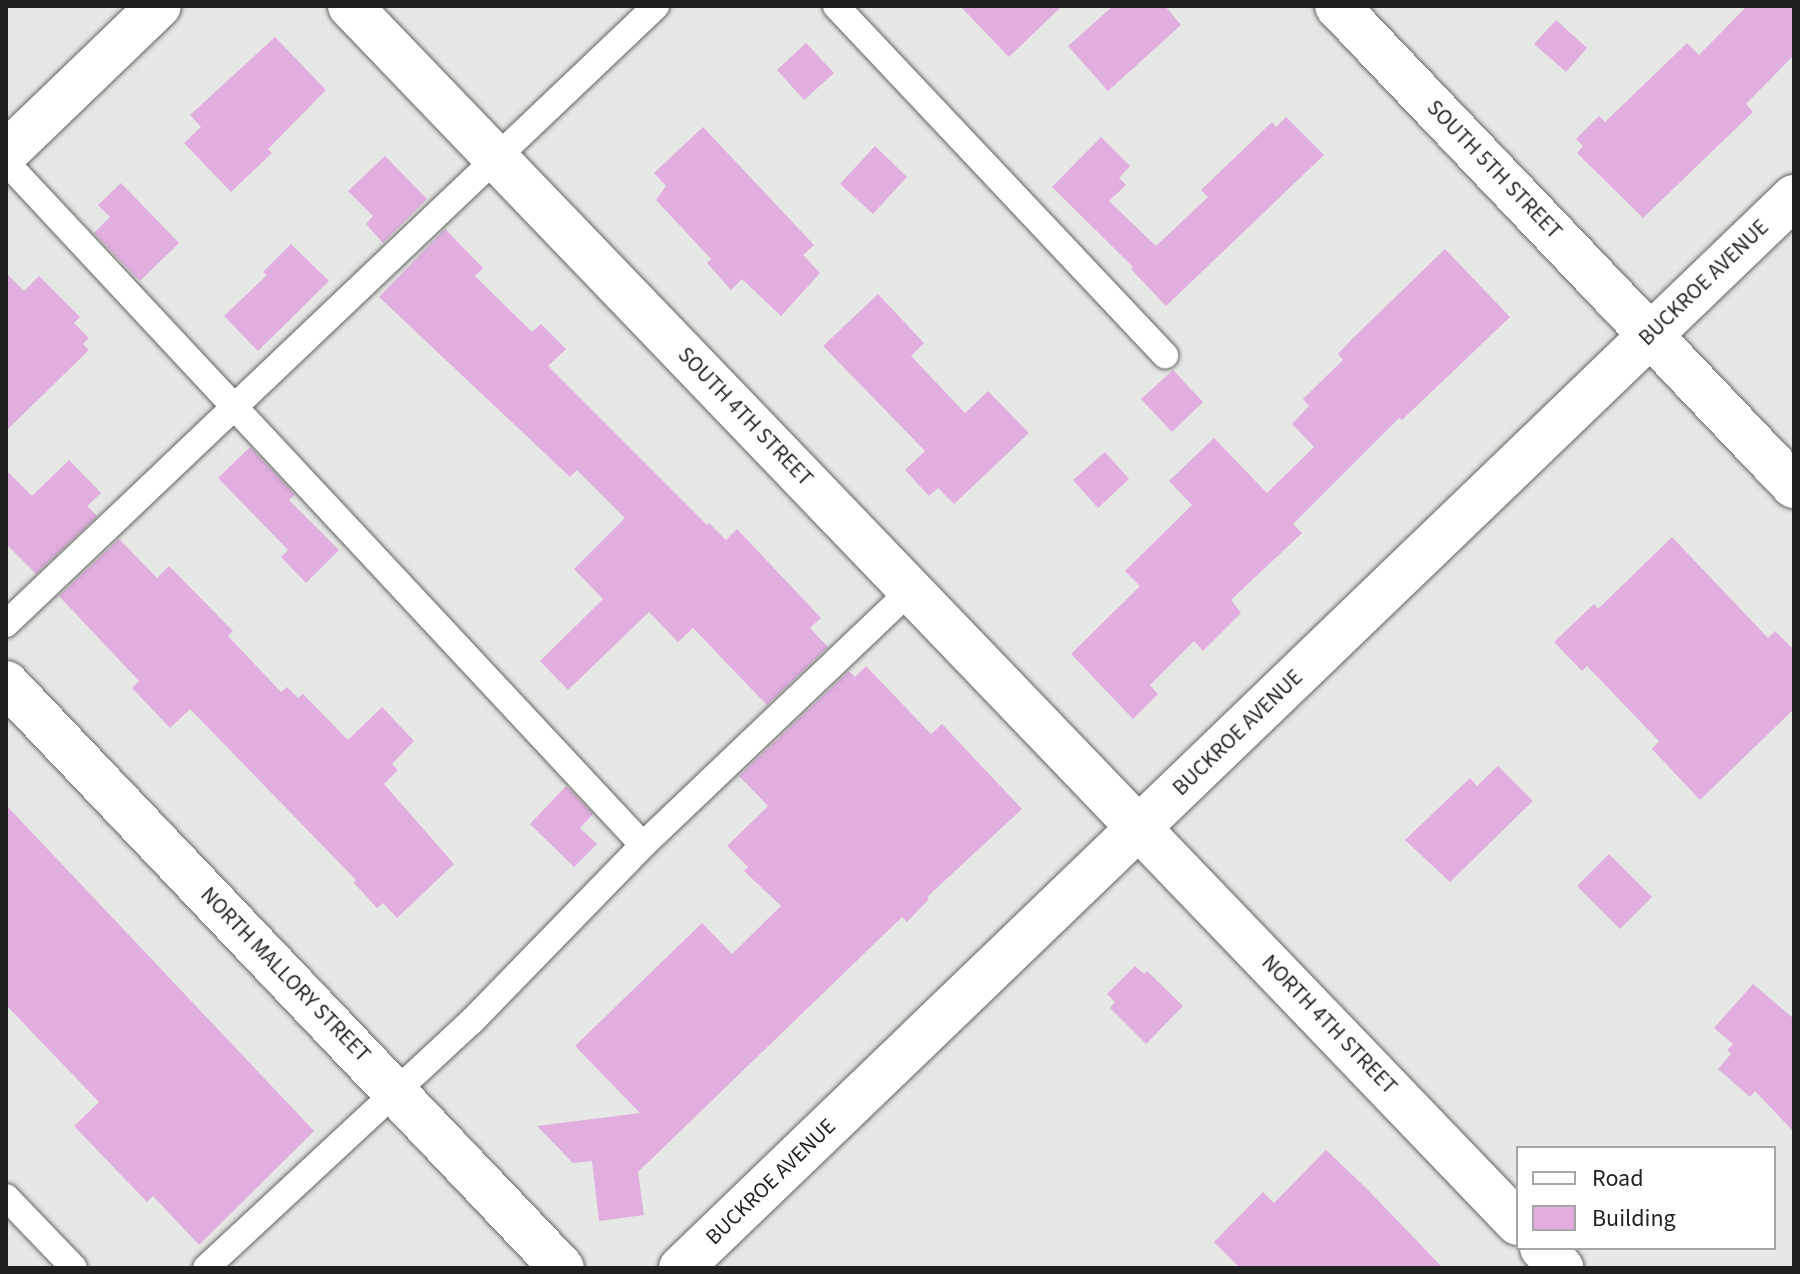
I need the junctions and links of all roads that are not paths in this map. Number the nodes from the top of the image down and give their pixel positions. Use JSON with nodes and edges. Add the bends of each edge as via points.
{"nodes":[{"id":1,"x":159,"y":6,"type":"edge"},
{"id":2,"x":350,"y":6,"type":"edge"},
{"id":3,"x":656,"y":6,"type":"edge"},
{"id":4,"x":836,"y":6,"type":"edge"},
{"id":5,"x":1337,"y":6,"type":"edge"},
{"id":6,"x":6,"y":153,"type":"edge"},
{"id":7,"x":496,"y":158,"type":"junction"},
{"id":8,"x":6,"y":162,"type":"edge"},
{"id":9,"x":1794,"y":197,"type":"edge"},
{"id":10,"x":1651,"y":333,"type":"junction"},
{"id":11,"x":1165,"y":355,"type":"dead end"},
{"id":12,"x":235,"y":407,"type":"junction"},
{"id":13,"x":1794,"y":486,"type":"edge"},
{"id":14,"x":911,"y":590,"type":"junction"},
{"id":15,"x":6,"y":624,"type":"edge"},
{"id":16,"x":6,"y":683,"type":"edge"},
{"id":17,"x":1140,"y":828,"type":"junction"},
{"id":18,"x":643,"y":845,"type":"junction"},
{"id":19,"x":397,"y":1093,"type":"junction"},
{"id":20,"x":6,"y":1197,"type":"edge"},
{"id":21,"x":1516,"y":1221,"type":"edge"},
{"id":22,"x":1544,"y":1250,"type":"edge"},
{"id":23,"x":74,"y":1268,"type":"edge"},
{"id":24,"x":206,"y":1268,"type":"edge"},
{"id":25,"x":562,"y":1268,"type":"edge"},
{"id":26,"x":681,"y":1268,"type":"edge"},
{"id":27,"x":1561,"y":1268,"type":"edge"}],
"edges":[{"from":1,"to":6,"type":"street"},
{"from":2,"to":7,"type":"street","name":"SOUTH 4TH STREET"},
{"from":3,"to":7,"type":"lane"},
{"from":4,"to":11,"type":"lane"},
{"from":5,"to":10,"type":"street","name":"SOUTH 5TH STREET"},
{"from":7,"to":12,"type":"lane"},
{"from":7,"to":14,"type":"street","name":"SOUTH 4TH STREET"},
{"from":8,"to":12,"type":"lane"},
{"from":9,"to":10,"type":"street","name":"BUCKROE AVENUE"},
{"from":10,"to":13,"type":"street","name":"SOUTH 5TH STREET"},
{"from":10,"to":17,"type":"street","name":"BUCKROE AVENUE"},
{"from":12,"to":15,"type":"lane"},
{"from":12,"to":18,"type":"lane"},
{"from":14,"to":17,"type":"street","name":"SOUTH 4TH STREET"},
{"from":14,"to":18,"type":"lane"},
{"from":16,"to":19,"type":"street","name":"NORTH MALLORY STREET"},
{"from":17,"to":21,"type":"street","name":"NORTH 4TH STREET"},
{"from":17,"to":26,"type":"street","name":"BUCKROE AVENUE"},
{"from":18,"to":19,"type":"lane"},
{"from":19,"to":24,"type":"lane"},
{"from":19,"to":25,"type":"street","name":"NORTH MALLORY STREET"},
{"from":20,"to":23,"type":"lane"},
{"from":22,"to":27,"type":"street"}]}
